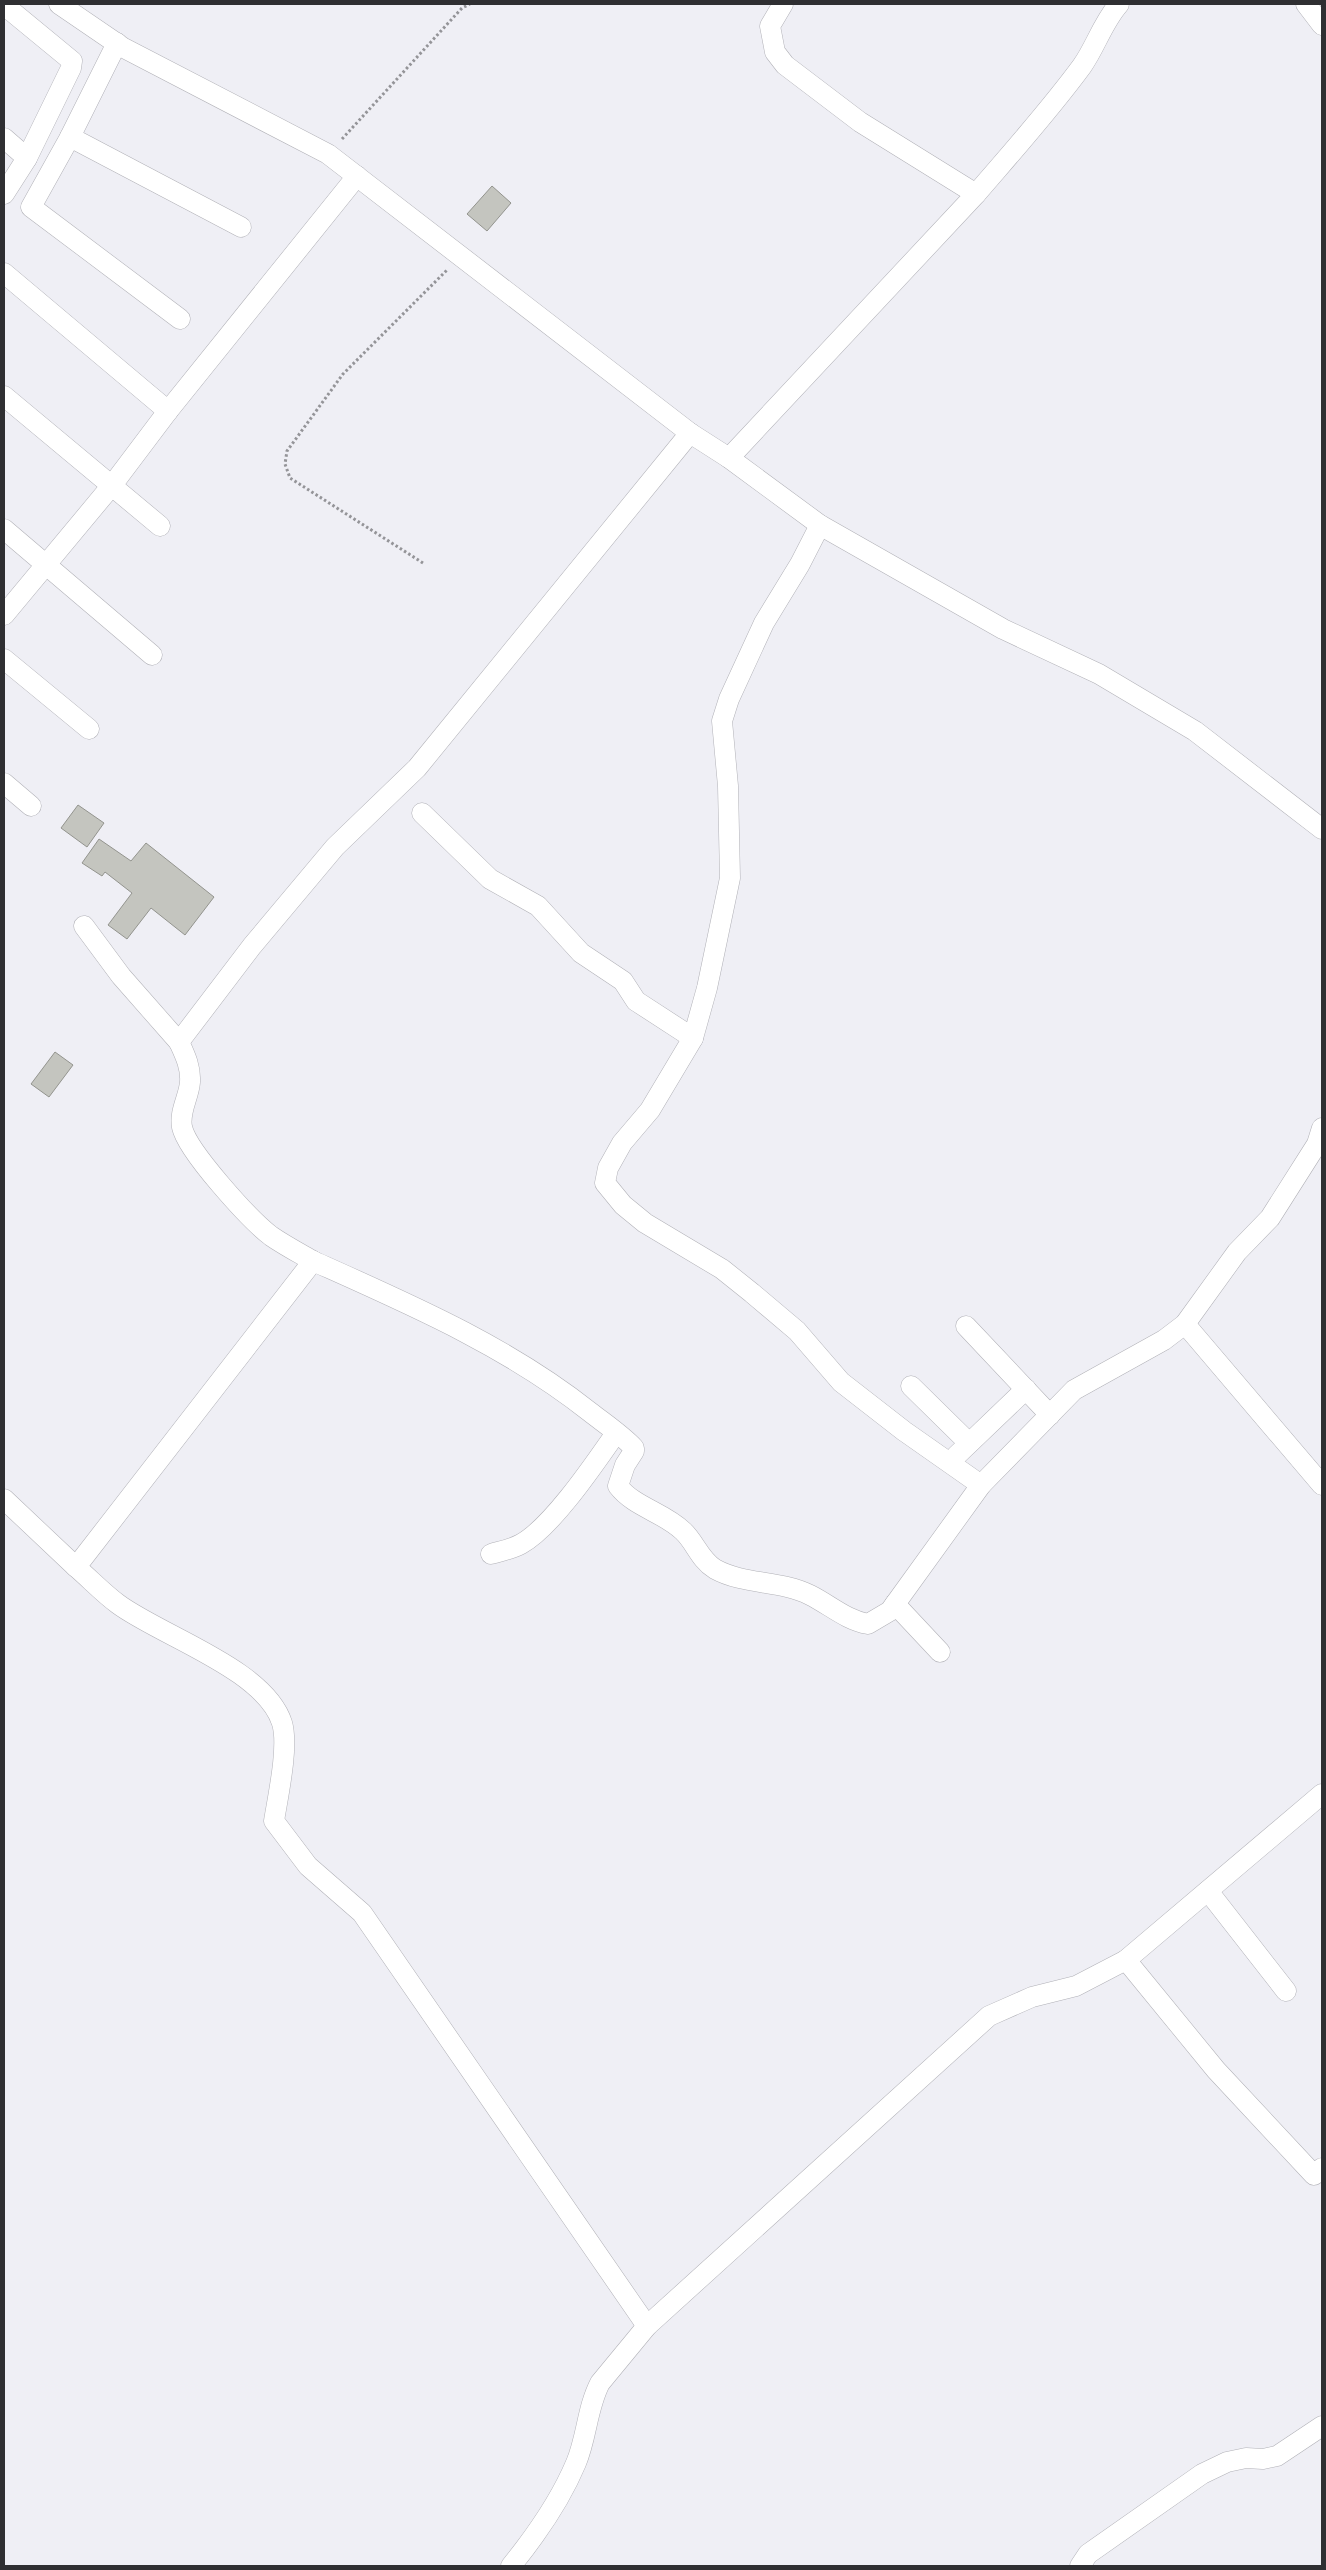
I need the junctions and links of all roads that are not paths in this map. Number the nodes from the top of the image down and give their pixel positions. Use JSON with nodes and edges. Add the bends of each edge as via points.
{"nodes":[{"id":1,"x":59,"y":4,"type":"edge"},
{"id":2,"x":783,"y":4,"type":"edge"},
{"id":3,"x":1119,"y":4,"type":"edge"},
{"id":4,"x":1306,"y":4,"type":"edge"},
{"id":5,"x":4,"y":5,"type":"edge"},
{"id":6,"x":1322,"y":25,"type":"edge"},
{"id":7,"x":117,"y":43,"type":"junction"},
{"id":8,"x":70,"y":137,"type":"junction"},
{"id":9,"x":4,"y":138,"type":"edge"},
{"id":10,"x":27,"y":158,"type":"junction"},
{"id":11,"x":357,"y":176,"type":"junction"},
{"id":12,"x":4,"y":194,"type":"edge"},
{"id":13,"x":976,"y":194,"type":"junction"},
{"id":14,"x":241,"y":227,"type":"dead end"},
{"id":15,"x":4,"y":273,"type":"edge"},
{"id":16,"x":180,"y":319,"type":"dead end"},
{"id":17,"x":4,"y":396,"type":"edge"},
{"id":18,"x":168,"y":412,"type":"junction"},
{"id":19,"x":690,"y":433,"type":"junction"},
{"id":20,"x":729,"y":458,"type":"junction"},
{"id":21,"x":113,"y":484,"type":"junction"},
{"id":22,"x":820,"y":525,"type":"junction"},
{"id":23,"x":160,"y":526,"type":"dead end"},
{"id":24,"x":4,"y":529,"type":"edge"},
{"id":25,"x":46,"y":565,"type":"junction"},
{"id":26,"x":4,"y":615,"type":"edge"},
{"id":27,"x":152,"y":655,"type":"dead end"},
{"id":28,"x":4,"y":660,"type":"edge"},
{"id":29,"x":89,"y":729,"type":"dead end"},
{"id":30,"x":4,"y":784,"type":"edge"},
{"id":31,"x":31,"y":806,"type":"dead end"},
{"id":32,"x":422,"y":813,"type":"dead end"},
{"id":33,"x":1322,"y":829,"type":"edge"},
{"id":34,"x":84,"y":926,"type":"dead end"},
{"id":35,"x":693,"y":1038,"type":"junction"},
{"id":36,"x":179,"y":1042,"type":"junction"},
{"id":37,"x":1322,"y":1128,"type":"edge"},
{"id":38,"x":314,"y":1262,"type":"junction"},
{"id":39,"x":1185,"y":1324,"type":"junction"},
{"id":40,"x":966,"y":1326,"type":"dead end"},
{"id":41,"x":911,"y":1386,"type":"dead end"},
{"id":42,"x":1026,"y":1389,"type":"junction"},
{"id":43,"x":1050,"y":1415,"type":"junction"},
{"id":44,"x":616,"y":1433,"type":"junction"},
{"id":45,"x":981,"y":1485,"type":"junction"},
{"id":46,"x":1322,"y":1485,"type":"edge"},
{"id":47,"x":4,"y":1499,"type":"edge"},
{"id":48,"x":492,"y":1554,"type":"dead end"},
{"id":49,"x":76,"y":1567,"type":"junction"},
{"id":50,"x":896,"y":1604,"type":"junction"},
{"id":51,"x":940,"y":1652,"type":"dead end"},
{"id":52,"x":1322,"y":1794,"type":"edge"},
{"id":53,"x":1208,"y":1891,"type":"junction"},
{"id":54,"x":1126,"y":1960,"type":"junction"},
{"id":55,"x":1286,"y":1991,"type":"dead end"},
{"id":56,"x":1320,"y":2175,"type":"edge"},
{"id":57,"x":646,"y":2326,"type":"junction"},
{"id":58,"x":1322,"y":2426,"type":"edge"},
{"id":59,"x":511,"y":2566,"type":"edge"},
{"id":60,"x":1080,"y":2566,"type":"edge"}],
"edges":[{"from":1,"to":7,"type":"street"},
{"from":2,"to":13,"type":"street","via":[[770,26],[775,52],[785,65],[860,122]]},
{"from":3,"to":13,"type":"street","via":[[1109,15],[1087,59],[1053,106]]},
{"from":4,"to":6,"type":"street"},
{"from":5,"to":10,"type":"street","via":[[72,61]]},
{"from":7,"to":8,"type":"street"},
{"from":7,"to":11,"type":"street","via":[[328,154]]},
{"from":8,"to":14,"type":"street"},
{"from":8,"to":16,"type":"street","via":[[31,208]]},
{"from":9,"to":10,"type":"street"},
{"from":10,"to":12,"type":"street"},
{"from":11,"to":18,"type":"street"},
{"from":11,"to":19,"type":"street"},
{"from":13,"to":20,"type":"street"},
{"from":15,"to":18,"type":"street"},
{"from":17,"to":21,"type":"street"},
{"from":18,"to":21,"type":"street"},
{"from":19,"to":20,"type":"street"},
{"from":19,"to":36,"type":"street","via":[[417,768],[335,847],[252,946]]},
{"from":20,"to":22,"type":"street"},
{"from":21,"to":23,"type":"street"},
{"from":21,"to":25,"type":"street"},
{"from":22,"to":33,"type":"street","via":[[1004,629],[1099,674],[1195,731]]},
{"from":22,"to":35,"type":"street","via":[[764,623],[722,721],[728,786],[730,878]]},
{"from":24,"to":25,"type":"street"},
{"from":25,"to":26,"type":"street"},
{"from":25,"to":27,"type":"street"},
{"from":28,"to":29,"type":"street"},
{"from":30,"to":31,"type":"street"},
{"from":32,"to":35,"type":"street","via":[[490,879],[538,906],[581,953],[623,981],[636,1001]]},
{"from":34,"to":36,"type":"street","via":[[121,976]]},
{"from":35,"to":45,"type":"street","via":[[650,1110],[622,1143],[608,1168],[605,1183],[623,1205],[645,1223],[722,1269],[752,1293],[797,1331],[841,1382]]},
{"from":36,"to":38,"type":"street","via":[[189,1065],[190,1083],[182,1119],[186,1139],[248,1214],[270,1235]]},
{"from":37,"to":39,"type":"street","via":[[1317,1144],[1270,1218],[1237,1252]]},
{"from":38,"to":44,"type":"street","via":[[407,1303],[483,1342],[576,1401]]},
{"from":38,"to":49,"type":"street"},
{"from":39,"to":43,"type":"street","via":[[1164,1340],[1074,1390]]},
{"from":39,"to":46,"type":"street"},
{"from":40,"to":42,"type":"street"},
{"from":41,"to":42,"type":"street","via":[[963,1449]]},
{"from":42,"to":43,"type":"street"},
{"from":43,"to":45,"type":"street"},
{"from":44,"to":48,"type":"street","via":[[574,1490],[532,1536],[514,1547]]},
{"from":44,"to":50,"type":"street","via":[[634,1451],[618,1486],[631,1499],[666,1516],[685,1533],[713,1568],[736,1577],[797,1590],[857,1622],[868,1624],[881,1618]]},
{"from":45,"to":50,"type":"street"},
{"from":47,"to":49,"type":"street"},
{"from":49,"to":57,"type":"street","via":[[119,1605],[228,1665],[267,1698],[282,1723],[283,1754],[274,1821],[308,1866],[362,1914]]},
{"from":50,"to":51,"type":"street"},
{"from":52,"to":53,"type":"street"},
{"from":53,"to":54,"type":"street"},
{"from":53,"to":55,"type":"street"},
{"from":54,"to":56,"type":"street","via":[[1216,2070]]},
{"from":54,"to":57,"type":"street","via":[[1076,1986],[1032,1997],[989,2016]]},
{"from":57,"to":59,"type":"street","via":[[600,2383],[576,2462],[547,2519]]},
{"from":58,"to":60,"type":"street","via":[[1276,2456],[1227,2462],[1202,2474],[1088,2554]]}]}
